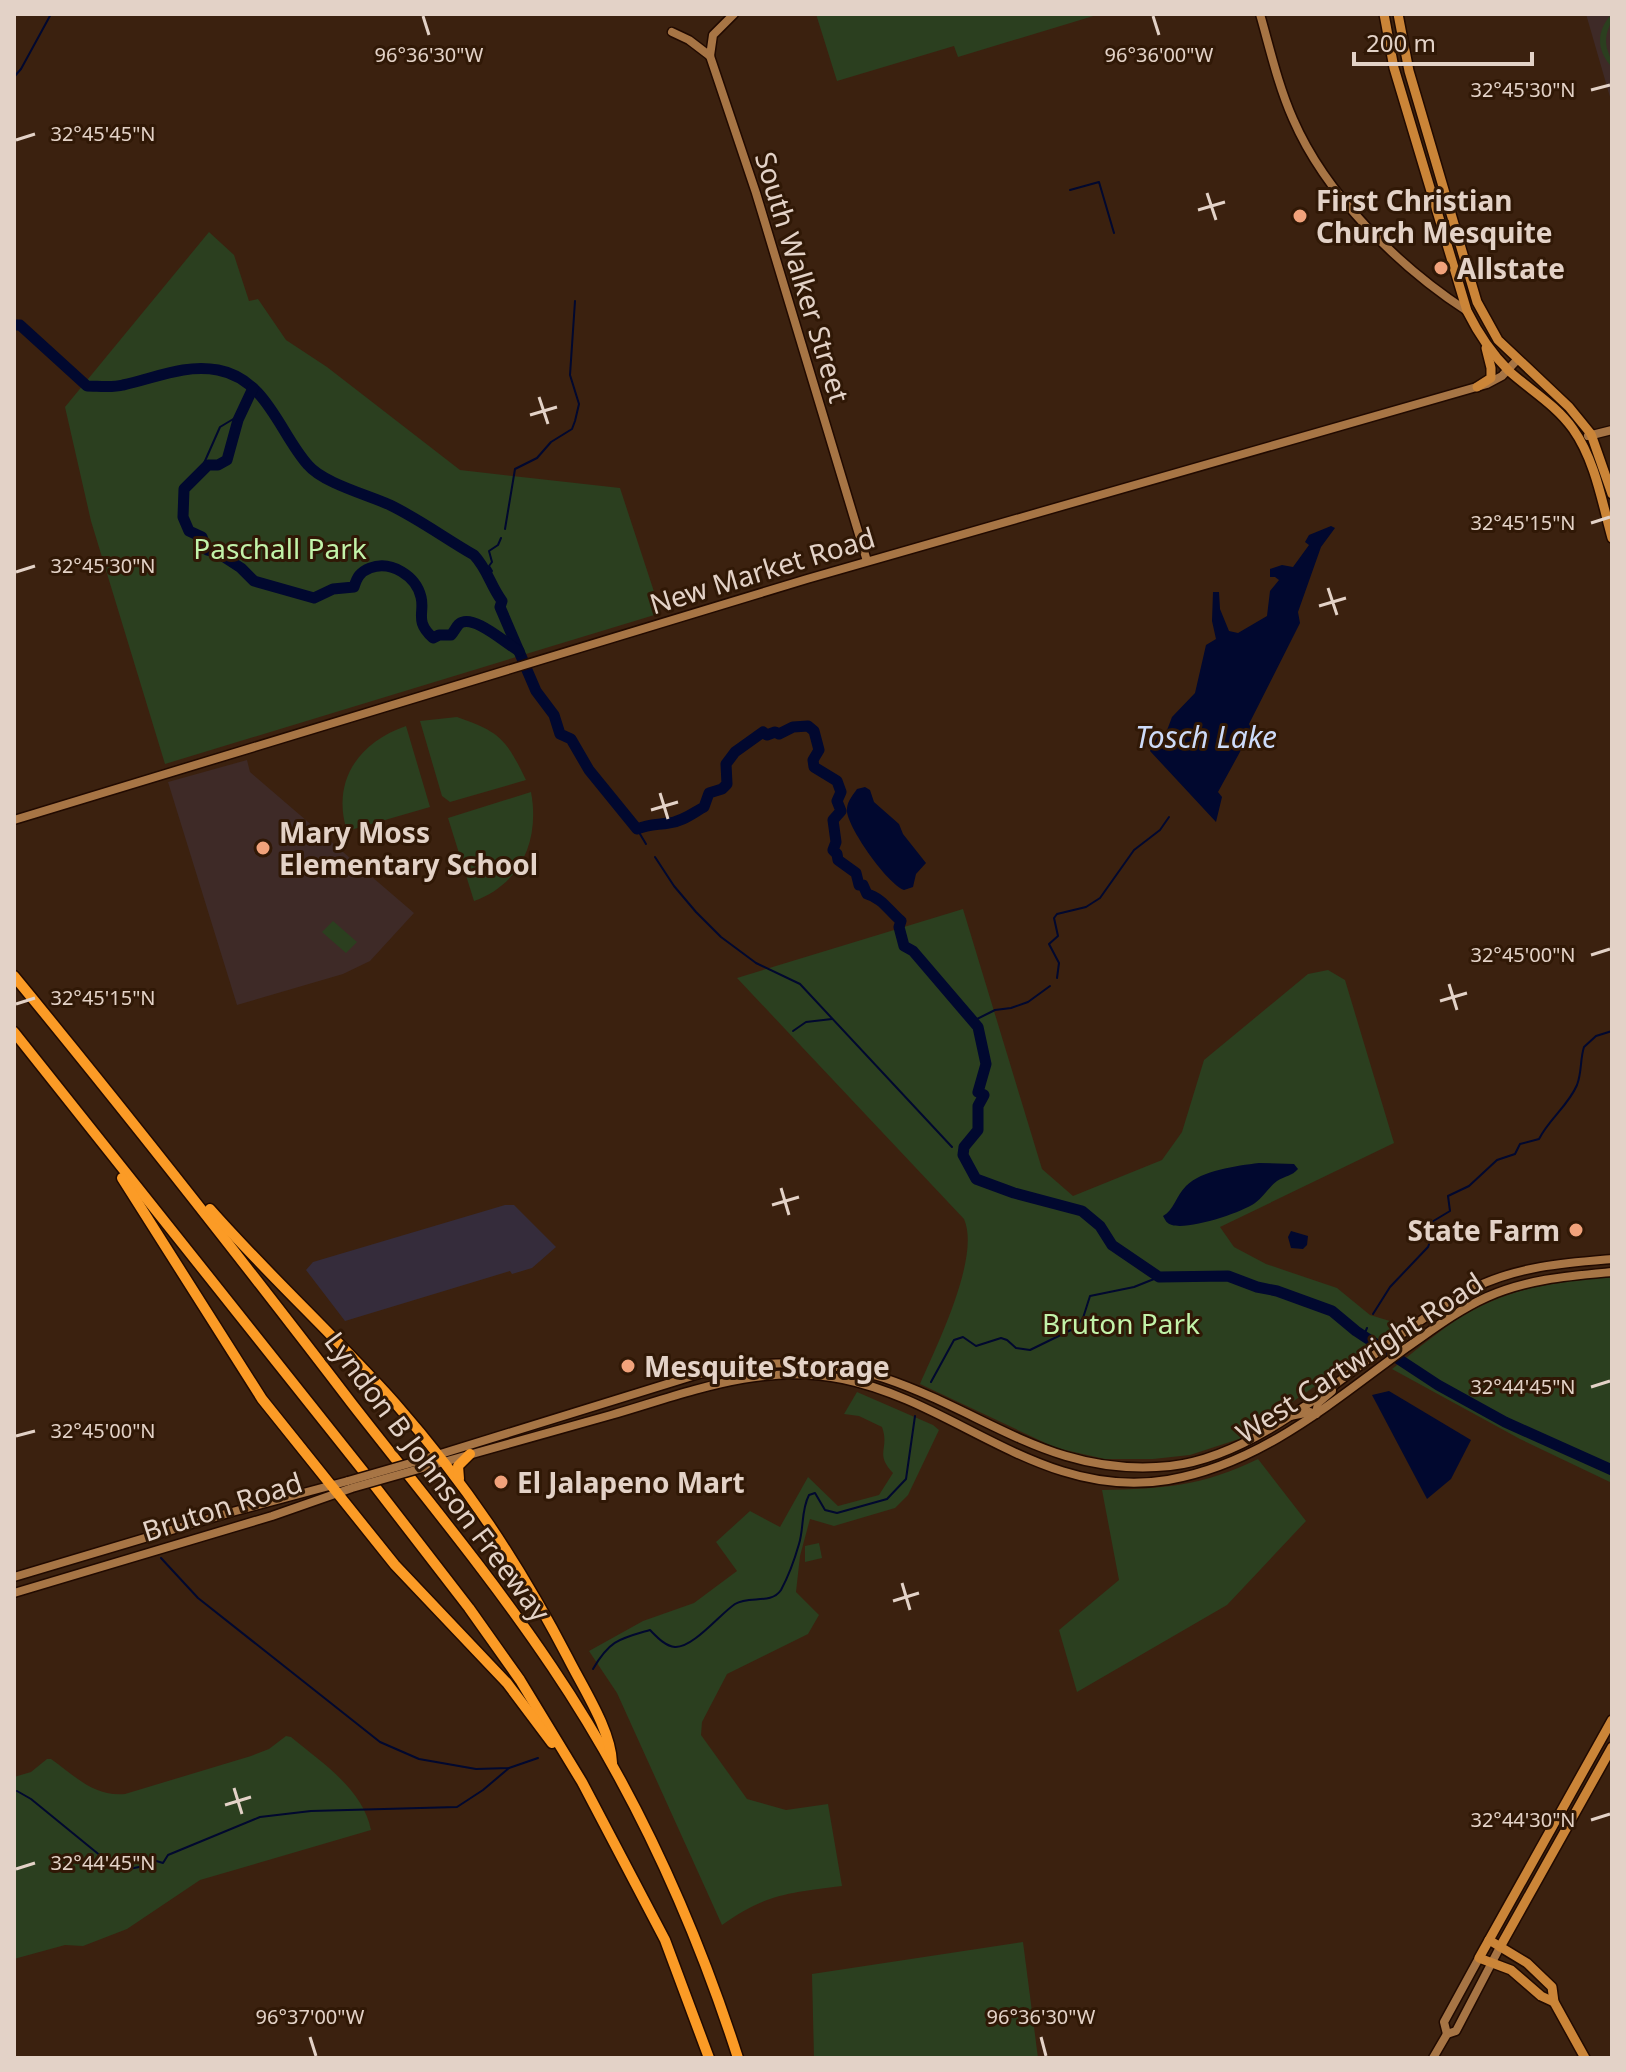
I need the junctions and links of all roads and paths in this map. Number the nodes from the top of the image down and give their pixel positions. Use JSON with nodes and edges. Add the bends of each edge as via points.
{"nodes":[{"id":1,"x":734,"y":14,"type":"edge"},
{"id":2,"x":1260,"y":14,"type":"edge"},
{"id":3,"x":1384,"y":14,"type":"edge"},
{"id":4,"x":1398,"y":14,"type":"edge"},
{"id":5,"x":672,"y":32,"type":"dead end"},
{"id":6,"x":710,"y":56,"type":"junction"},
{"id":7,"x":1443,"y":189,"type":"junction"},
{"id":8,"x":1430,"y":192,"type":"junction"},
{"id":9,"x":1458,"y":285,"type":"junction"},
{"id":10,"x":1441,"y":293,"type":"junction"},
{"id":11,"x":1467,"y":311,"type":"junction"},
{"id":12,"x":1481,"y":338,"type":"junction"},
{"id":13,"x":1498,"y":340,"type":"junction"},
{"id":14,"x":1517,"y":360,"type":"junction"},
{"id":15,"x":1508,"y":370,"type":"junction"},
{"id":16,"x":1477,"y":387,"type":"junction"},
{"id":17,"x":1612,"y":430,"type":"edge"},
{"id":18,"x":1591,"y":434,"type":"junction"},
{"id":19,"x":1580,"y":440,"type":"junction"},
{"id":20,"x":1612,"y":494,"type":"edge"},
{"id":21,"x":1609,"y":516,"type":"edge"},
{"id":22,"x":1612,"y":538,"type":"edge"},
{"id":23,"x":867,"y":561,"type":"junction"},
{"id":24,"x":14,"y":820,"type":"edge"},
{"id":25,"x":14,"y":976,"type":"edge"},
{"id":26,"x":14,"y":1032,"type":"edge"},
{"id":27,"x":149,"y":1140,"type":"junction"},
{"id":28,"x":102,"y":1146,"type":"junction"},
{"id":29,"x":1612,"y":1259,"type":"edge"},
{"id":30,"x":1548,"y":1264,"type":"junction"},
{"id":31,"x":1612,"y":1272,"type":"edge"},
{"id":32,"x":1551,"y":1277,"type":"junction"},
{"id":33,"x":1332,"y":1385,"type":"junction"},
{"id":34,"x":1316,"y":1414,"type":"junction"},
{"id":35,"x":972,"y":1416,"type":"junction"},
{"id":36,"x":1287,"y":1416,"type":"junction"},
{"id":37,"x":540,"y":1422,"type":"junction"},
{"id":38,"x":965,"y":1430,"type":"junction"},
{"id":39,"x":544,"y":1434,"type":"junction"},
{"id":40,"x":494,"y":1437,"type":"junction"},
{"id":41,"x":498,"y":1447,"type":"junction"},
{"id":42,"x":470,"y":1454,"type":"junction"},
{"id":43,"x":441,"y":1458,"type":"junction"},
{"id":44,"x":1089,"y":1463,"type":"junction"},
{"id":45,"x":1085,"y":1477,"type":"junction"},
{"id":46,"x":459,"y":1481,"type":"junction"},
{"id":47,"x":334,"y":1489,"type":"junction"},
{"id":48,"x":14,"y":1577,"type":"edge"},
{"id":49,"x":14,"y":1593,"type":"edge"},
{"id":50,"x":1612,"y":1720,"type":"edge"},
{"id":51,"x":1612,"y":1747,"type":"edge"},
{"id":52,"x":612,"y":1765,"type":"junction"},
{"id":53,"x":1556,"y":1818,"type":"junction"},
{"id":54,"x":1568,"y":1826,"type":"junction"},
{"id":55,"x":612,"y":1839,"type":"junction"},
{"id":56,"x":1489,"y":1940,"type":"junction"},
{"id":57,"x":1500,"y":1947,"type":"junction"},
{"id":58,"x":1479,"y":1958,"type":"junction"},
{"id":59,"x":1492,"y":1963,"type":"junction"},
{"id":60,"x":1554,"y":2002,"type":"junction"},
{"id":61,"x":1447,"y":2034,"type":"junction"},
{"id":62,"x":709,"y":2058,"type":"edge"},
{"id":63,"x":738,"y":2058,"type":"edge"},
{"id":64,"x":1433,"y":2058,"type":"edge"},
{"id":65,"x":1585,"y":2058,"type":"edge"}],
"edges":[{"from":1,"to":6,"type":"main road","via":[[713,35]]},
{"from":2,"to":10,"type":"main road","via":[[1294,121],[1332,185]]},
{"from":3,"to":8,"type":"main road"},
{"from":4,"to":7,"type":"main road","via":[[1404,54]]},
{"from":5,"to":6,"type":"main road"},
{"from":6,"to":23,"type":"main road","name":"South Walker Street"},
{"from":7,"to":8,"type":"main road"},
{"from":7,"to":13,"type":"main road","via":[[1477,302]]},
{"from":8,"to":9,"type":"main road"},
{"from":9,"to":10,"type":"main road"},
{"from":9,"to":11,"type":"main road"},
{"from":10,"to":11,"type":"main road"},
{"from":11,"to":12,"type":"main road"},
{"from":11,"to":13,"type":"main road","via":[[1474,312]]},
{"from":12,"to":15,"type":"main road"},
{"from":12,"to":16,"type":"main road","via":[[1492,373]]},
{"from":13,"to":14,"type":"main road"},
{"from":14,"to":15,"type":"main road","name":"New Market Road"},
{"from":14,"to":18,"type":"main road"},
{"from":15,"to":16,"type":"main road","name":"New Market Road"},
{"from":15,"to":19,"type":"main road","via":[[1562,415]]},
{"from":16,"to":23,"type":"main road","name":"New Market Road"},
{"from":17,"to":18,"type":"main road"},
{"from":18,"to":19,"type":"main road"},
{"from":18,"to":20,"type":"main road"},
{"from":19,"to":21,"type":"main road"},
{"from":21,"to":22,"type":"main road"},
{"from":23,"to":24,"type":"main road","name":"New Market Road"},
{"from":25,"to":27,"type":"highway","name":"Lyndon B Johnson Freeway"},
{"from":26,"to":28,"type":"highway","name":"Lyndon B Johnson Freeway"},
{"from":27,"to":43,"type":"highway"},
{"from":27,"to":52,"type":"highway","name":"Lyndon B Johnson Freeway","via":[[501,1595]]},
{"from":28,"to":47,"type":"highway","via":[[243,1372]]},
{"from":28,"to":55,"type":"highway","name":"Lyndon B Johnson Freeway","via":[[478,1620],[561,1745]]},
{"from":29,"to":30,"type":"main road","name":"West Cartwright Road"},
{"from":30,"to":32,"type":"main road"},
{"from":30,"to":33,"type":"main road","name":"West Cartwright Road","via":[[1478,1287]]},
{"from":31,"to":32,"type":"main road","name":"West Cartwright Road"},
{"from":32,"to":34,"type":"main road","name":"West Cartwright Road","via":[[1487,1297]]},
{"from":33,"to":34,"type":"main road"},
{"from":33,"to":36,"type":"main road","name":"West Cartwright Road"},
{"from":34,"to":36,"type":"main road"},
{"from":34,"to":45,"type":"main road","name":"West Cartwright Road","via":[[1241,1460],[1201,1473],[1150,1482]]},
{"from":35,"to":37,"type":"main road","name":"West Cartwright Road","via":[[881,1377],[814,1364],[773,1363],[699,1374]]},
{"from":35,"to":38,"type":"main road"},
{"from":35,"to":44,"type":"main road","name":"West Cartwright Road","via":[[1037,1448]]},
{"from":36,"to":44,"type":"main road","name":"West Cartwright Road","via":[[1255,1438],[1200,1459],[1122,1468]]},
{"from":37,"to":39,"type":"main road"},
{"from":37,"to":40,"type":"main road","name":"West Cartwright Road"},
{"from":38,"to":39,"type":"main road","name":"West Cartwright Road","via":[[878,1388],[842,1379],[774,1374],[717,1383]]},
{"from":38,"to":45,"type":"main road","name":"West Cartwright Road","via":[[1034,1463]]},
{"from":39,"to":41,"type":"main road","name":"West Cartwright Road"},
{"from":40,"to":41,"type":"main road"},
{"from":40,"to":43,"type":"main road","name":"West Cartwright Road"},
{"from":41,"to":42,"type":"main road","name":"West Cartwright Road"},
{"from":42,"to":43,"type":"main road","name":"West Cartwright Road"},
{"from":42,"to":46,"type":"highway","via":[[458,1466]]},
{"from":43,"to":46,"type":"highway"},
{"from":43,"to":47,"type":"main road","name":"Bruton Road","bridge":true},
{"from":44,"to":45,"type":"main road"},
{"from":46,"to":52,"type":"highway","via":[[499,1536],[555,1633],[611,1746]]},
{"from":47,"to":48,"type":"main road","name":"Bruton Road","via":[[223,1515]]},
{"from":47,"to":49,"type":"main road","name":"Bruton Road","via":[[272,1516]]},
{"from":47,"to":55,"type":"highway","via":[[425,1598],[523,1702]]},
{"from":50,"to":53,"type":"main road"},
{"from":51,"to":54,"type":"main road"},
{"from":52,"to":63,"type":"highway","name":"Lyndon B Johnson Freeway","via":[[675,1891]]},
{"from":53,"to":54,"type":"main road"},
{"from":53,"to":56,"type":"main road"},
{"from":54,"to":57,"type":"main road"},
{"from":55,"to":62,"type":"highway","name":"Lyndon B Johnson Freeway","via":[[665,1940]]},
{"from":56,"to":57,"type":"main road"},
{"from":56,"to":58,"type":"main road"},
{"from":57,"to":59,"type":"main road"},
{"from":57,"to":60,"type":"main road","via":[[1541,1974],[1552,1987]]},
{"from":58,"to":59,"type":"main road"},
{"from":58,"to":61,"type":"main road","via":[[1444,2022]]},
{"from":59,"to":60,"type":"main road","via":[[1511,1970]]},
{"from":59,"to":61,"type":"main road","via":[[1456,2031]]},
{"from":60,"to":65,"type":"main road"},
{"from":61,"to":64,"type":"main road"}]}
